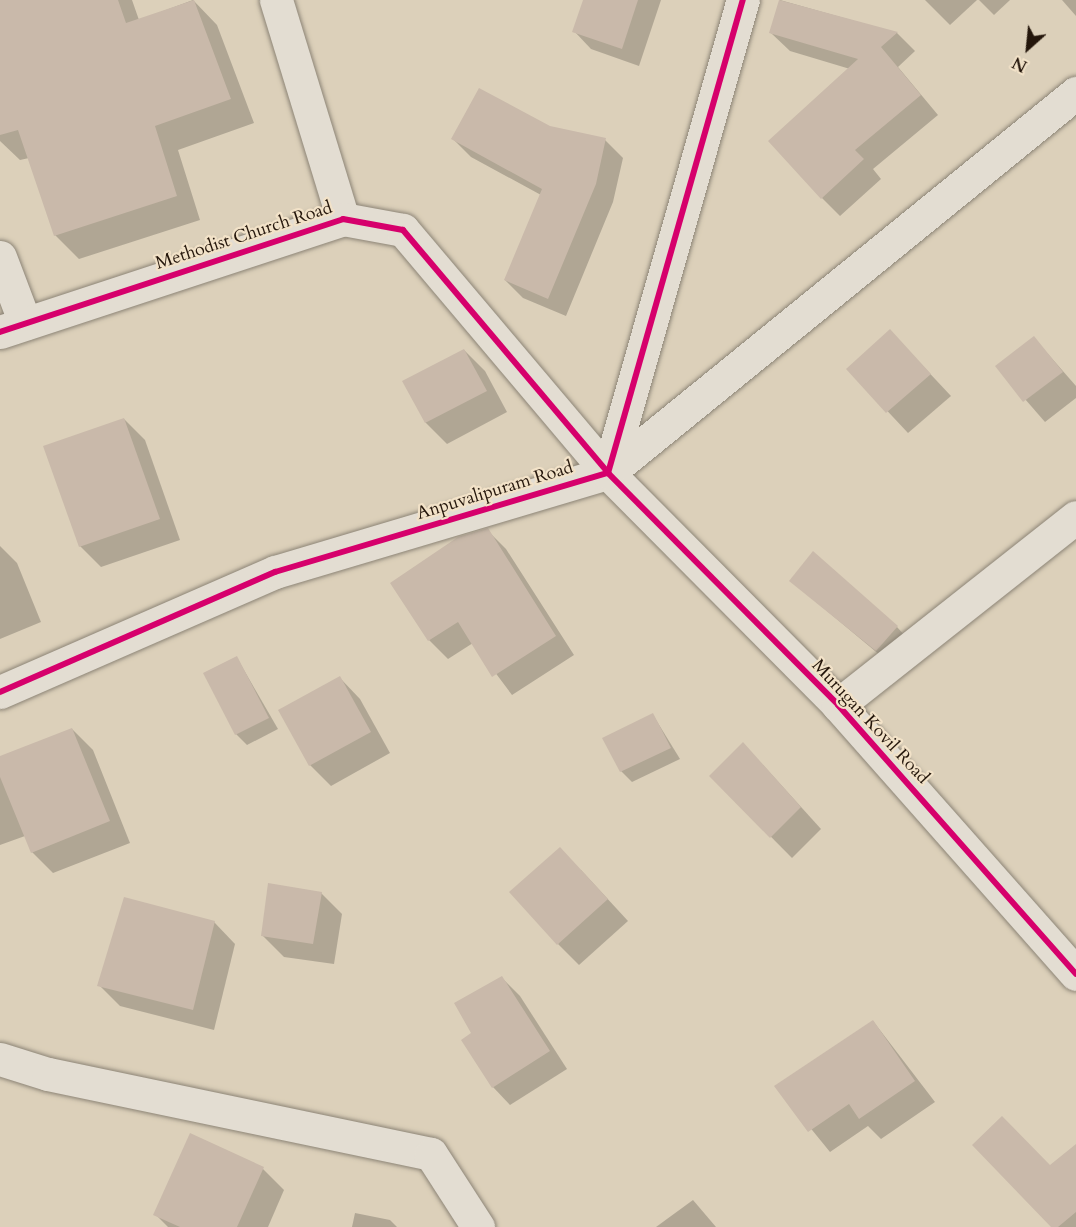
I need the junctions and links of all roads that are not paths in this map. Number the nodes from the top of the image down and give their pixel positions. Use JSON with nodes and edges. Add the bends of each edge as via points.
{"nodes":[{"id":1,"x":276,"y":0,"type":"edge"},
{"id":2,"x":743,"y":0,"type":"edge"},
{"id":3,"x":1076,"y":93,"type":"edge"},
{"id":4,"x":343,"y":219,"type":"junction"},
{"id":5,"x":0,"y":257,"type":"edge"},
{"id":6,"x":13,"y":327,"type":"edge"},
{"id":7,"x":608,"y":473,"type":"junction"},
{"id":8,"x":1076,"y":517,"type":"edge"},
{"id":9,"x":0,"y":692,"type":"edge"},
{"id":10,"x":838,"y":705,"type":"junction"},
{"id":11,"x":1076,"y":974,"type":"edge"},
{"id":12,"x":0,"y":1059,"type":"edge"},
{"id":13,"x":478,"y":1227,"type":"edge"}],
"edges":[{"from":1,"to":4,"type":"street"},
{"from":2,"to":7,"type":"street"},
{"from":3,"to":7,"type":"street"},
{"from":4,"to":6,"type":"street","name":"Methodist Church Road"},
{"from":4,"to":7,"type":"street","name":"Methodist Church Road","via":[[403,230]]},
{"from":5,"to":6,"type":"street"},
{"from":7,"to":9,"type":"street","name":"Anpuvalipuram Road","via":[[276,572]]},
{"from":7,"to":10,"type":"street","name":"Murugan Kovil Road"},
{"from":8,"to":10,"type":"street"},
{"from":10,"to":11,"type":"street","name":"Murugan Kovil Road"},
{"from":12,"to":13,"type":"street","via":[[48,1074],[431,1154]]}]}
